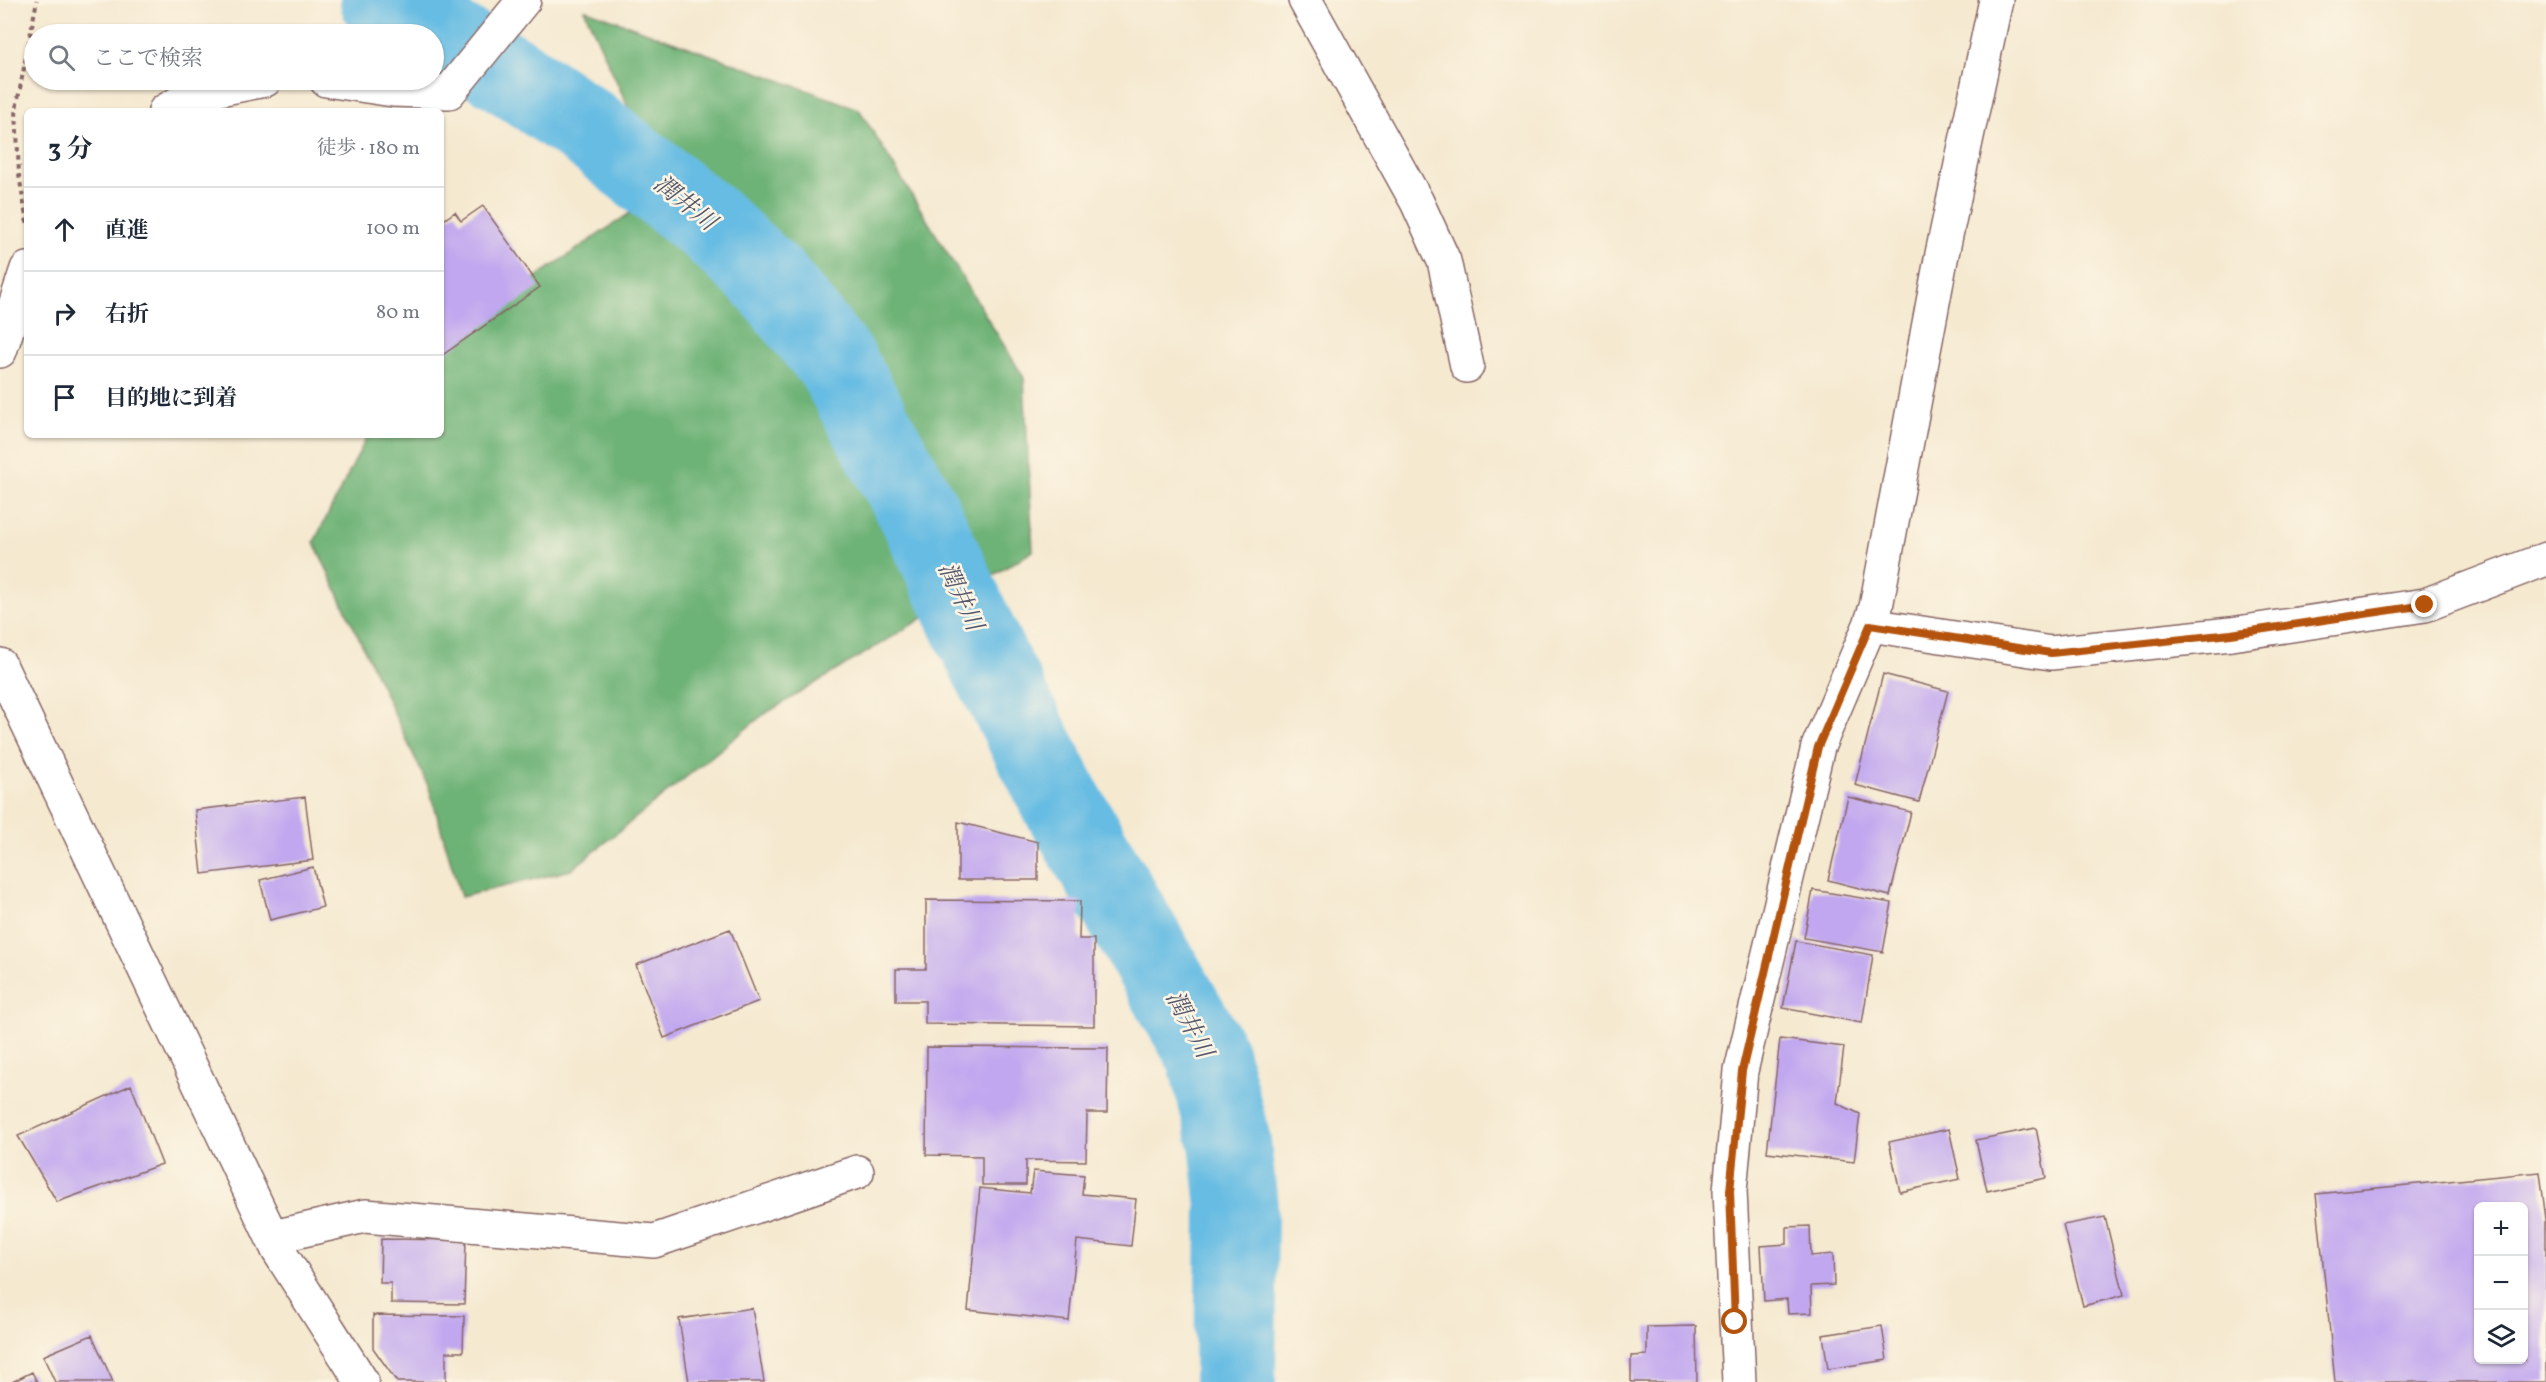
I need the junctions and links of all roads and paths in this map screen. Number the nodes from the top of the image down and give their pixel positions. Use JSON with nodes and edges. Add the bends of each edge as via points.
{"nodes":[{"id":1,"x":37,"y":0,"type":"edge"},
{"id":2,"x":524,"y":0,"type":"edge"},
{"id":3,"x":1305,"y":0,"type":"edge"},
{"id":4,"x":1996,"y":0,"type":"edge"},
{"id":5,"x":32,"y":24,"type":"edge"},
{"id":6,"x":24,"y":67,"type":"edge"},
{"id":7,"x":214,"y":90,"type":"edge"},
{"id":8,"x":393,"y":90,"type":"edge"},
{"id":9,"x":170,"y":108,"type":"edge"},
{"id":10,"x":24,"y":202,"type":"edge"},
{"id":11,"x":24,"y":278,"type":"edge"},
{"id":12,"x":0,"y":351,"type":"edge"},
{"id":13,"x":1467,"y":366,"type":"dead end"},
{"id":14,"x":2546,"y":559,"type":"edge"},
{"id":15,"x":1870,"y":625,"type":"junction"},
{"id":16,"x":0,"y":665,"type":"edge"},
{"id":17,"x":857,"y":1172,"type":"dead end"},
{"id":18,"x":273,"y":1238,"type":"junction"},
{"id":19,"x":362,"y":1382,"type":"edge"},
{"id":20,"x":1739,"y":1382,"type":"edge"}],
"edges":[{"from":1,"to":5,"type":"path"},
{"from":2,"to":8,"type":"street","via":[[449,92]]},
{"from":3,"to":13,"type":"street","via":[[1417,202],[1444,261]]},
{"from":4,"to":15,"type":"street"},
{"from":6,"to":10,"type":"path","via":[[16,109]]},
{"from":7,"to":9,"type":"street","via":[[194,94]]},
{"from":11,"to":12,"type":"street"},
{"from":14,"to":15,"type":"street","via":[[2425,605],[2231,634],[2062,652]]},
{"from":15,"to":20,"type":"street","via":[[1818,747],[1742,1071],[1730,1191]]},
{"from":16,"to":18,"type":"street"},
{"from":17,"to":18,"type":"street","via":[[654,1241],[364,1216]]},
{"from":18,"to":19,"type":"street"}]}
